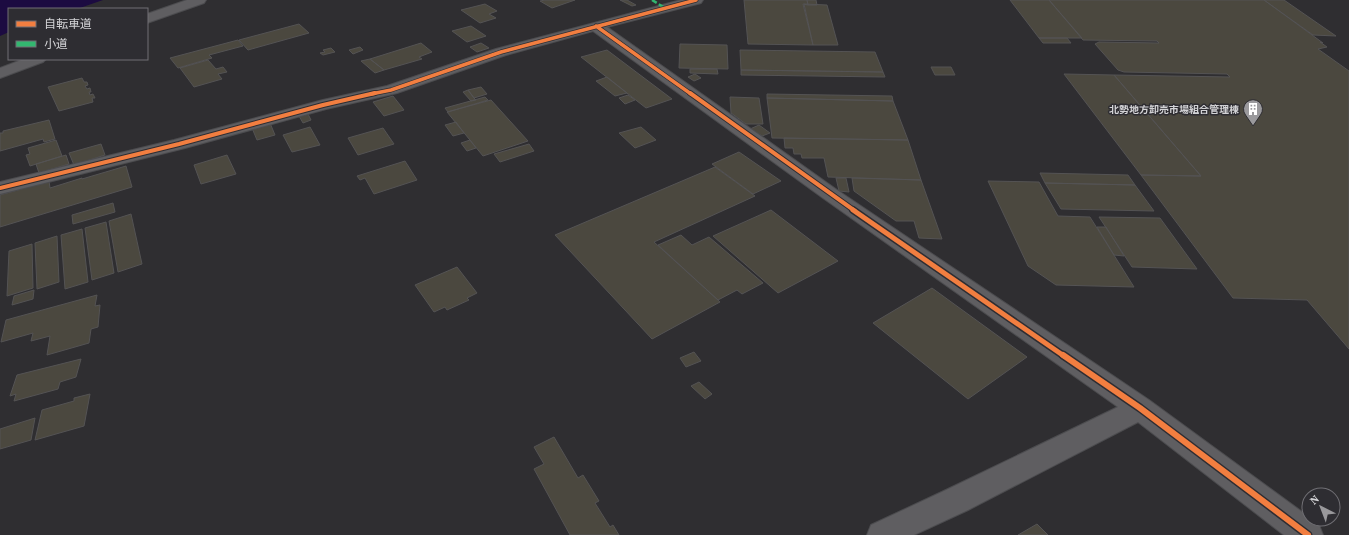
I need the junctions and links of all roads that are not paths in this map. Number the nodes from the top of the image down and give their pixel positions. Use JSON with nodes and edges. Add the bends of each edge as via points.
{"nodes":[{"id":1,"x":199,"y":0,"type":"edge"},
{"id":2,"x":696,"y":0,"type":"edge"},
{"id":3,"x":148,"y":19,"type":"edge"},
{"id":4,"x":596,"y":26,"type":"junction"},
{"id":5,"x":35,"y":60,"type":"edge"},
{"id":6,"x":0,"y":73,"type":"edge"},
{"id":7,"x":0,"y":188,"type":"edge"},
{"id":8,"x":1140,"y":408,"type":"junction"},
{"id":9,"x":882,"y":535,"type":"edge"},
{"id":10,"x":1308,"y":535,"type":"edge"}],
"edges":[{"from":1,"to":3,"type":"street"},
{"from":2,"to":4,"type":"street"},
{"from":4,"to":7,"type":"street","via":[[501,52],[391,90]]},
{"from":4,"to":8,"type":"street","via":[[830,194]]},
{"from":5,"to":6,"type":"street"},
{"from":8,"to":9,"type":"street"},
{"from":8,"to":10,"type":"street"}]}
